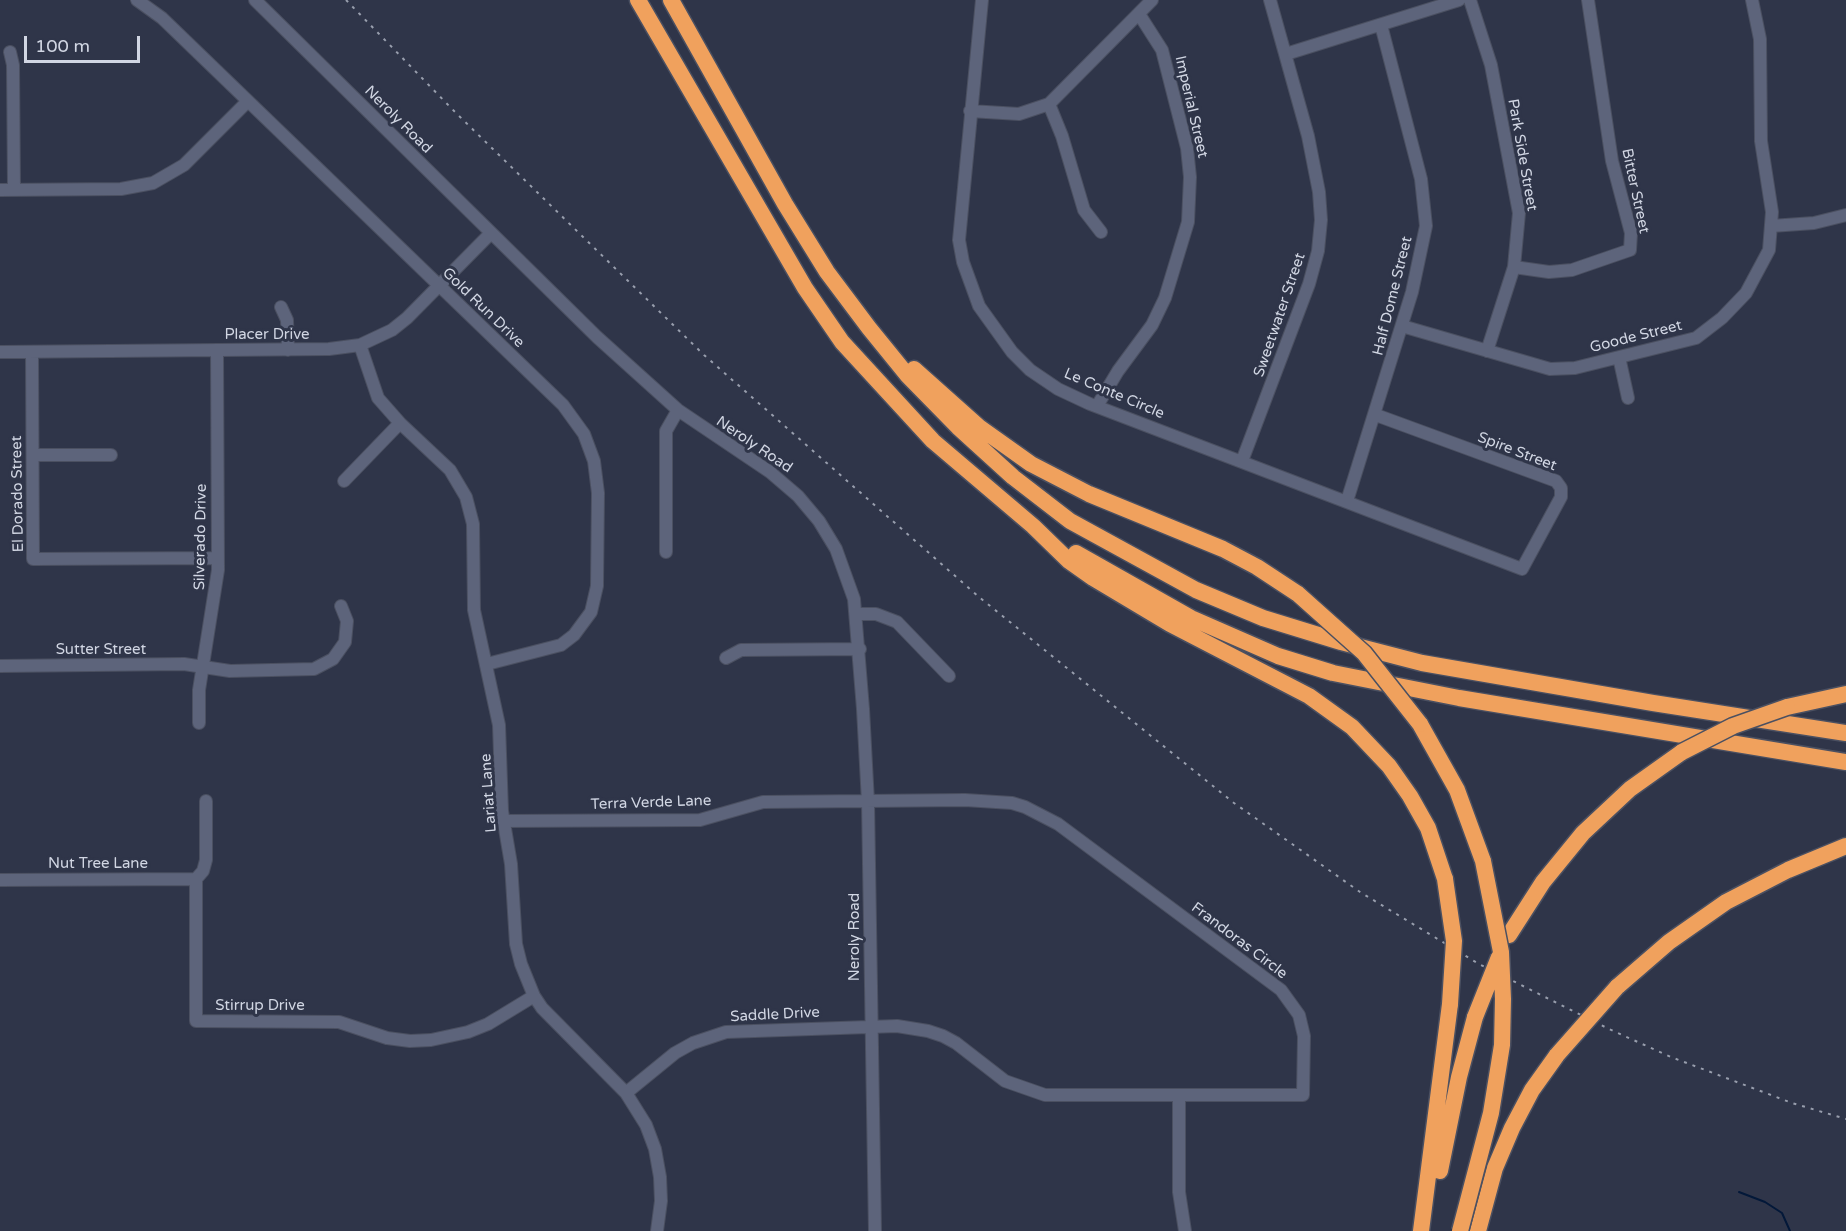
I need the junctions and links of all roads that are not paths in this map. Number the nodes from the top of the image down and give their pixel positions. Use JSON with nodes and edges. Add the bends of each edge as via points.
{"nodes":[{"id":1,"x":137,"y":0,"type":"edge"},
{"id":2,"x":255,"y":0,"type":"edge"},
{"id":3,"x":638,"y":0,"type":"edge"},
{"id":4,"x":671,"y":0,"type":"edge"},
{"id":5,"x":982,"y":0,"type":"edge"},
{"id":6,"x":1152,"y":0,"type":"edge"},
{"id":7,"x":1270,"y":0,"type":"edge"},
{"id":8,"x":1459,"y":0,"type":"edge"},
{"id":9,"x":1470,"y":0,"type":"edge"},
{"id":10,"x":1588,"y":0,"type":"edge"},
{"id":11,"x":1752,"y":0,"type":"edge"},
{"id":12,"x":1139,"y":14,"type":"junction"},
{"id":13,"x":1382,"y":25,"type":"junction"},
{"id":14,"x":9,"y":52,"type":"dead end"},
{"id":15,"x":1286,"y":54,"type":"junction"},
{"id":16,"x":248,"y":100,"type":"junction"},
{"id":17,"x":1049,"y":104,"type":"junction"},
{"id":18,"x":970,"y":111,"type":"junction"},
{"id":19,"x":0,"y":190,"type":"edge"},
{"id":20,"x":14,"y":190,"type":"junction"},
{"id":21,"x":1846,"y":214,"type":"edge"},
{"id":22,"x":1771,"y":226,"type":"junction"},
{"id":23,"x":1101,"y":232,"type":"dead end"},
{"id":24,"x":491,"y":233,"type":"junction"},
{"id":25,"x":1514,"y":267,"type":"junction"},
{"id":26,"x":439,"y":285,"type":"junction"},
{"id":27,"x":281,"y":306,"type":"dead end"},
{"id":28,"x":1402,"y":326,"type":"junction"},
{"id":29,"x":878,"y":339,"type":"junction"},
{"id":30,"x":360,"y":345,"type":"junction"},
{"id":31,"x":217,"y":350,"type":"junction"},
{"id":32,"x":288,"y":350,"type":"junction"},
{"id":33,"x":1487,"y":351,"type":"junction"},
{"id":34,"x":0,"y":352,"type":"edge"},
{"id":35,"x":32,"y":353,"type":"junction"},
{"id":36,"x":1619,"y":357,"type":"junction"},
{"id":37,"x":1628,"y":398,"type":"dead end"},
{"id":38,"x":1097,"y":406,"type":"junction"},
{"id":39,"x":678,"y":410,"type":"junction"},
{"id":40,"x":1376,"y":415,"type":"junction"},
{"id":41,"x":400,"y":423,"type":"junction"},
{"id":42,"x":33,"y":455,"type":"junction"},
{"id":43,"x":111,"y":455,"type":"dead end"},
{"id":44,"x":1242,"y":461,"type":"junction"},
{"id":45,"x":344,"y":481,"type":"dead end"},
{"id":46,"x":1347,"y":501,"type":"junction"},
{"id":47,"x":1034,"y":526,"type":"junction"},
{"id":48,"x":666,"y":552,"type":"dead end"},
{"id":49,"x":218,"y":558,"type":"junction"},
{"id":50,"x":1522,"y":569,"type":"joint"},
{"id":51,"x":341,"y":606,"type":"dead end"},
{"id":52,"x":856,"y":614,"type":"junction"},
{"id":53,"x":860,"y":649,"type":"junction"},
{"id":54,"x":726,"y":658,"type":"dead end"},
{"id":55,"x":487,"y":664,"type":"junction"},
{"id":56,"x":0,"y":666,"type":"edge"},
{"id":57,"x":202,"y":668,"type":"junction"},
{"id":58,"x":949,"y":676,"type":"dead end"},
{"id":59,"x":1846,"y":694,"type":"edge"},
{"id":60,"x":199,"y":723,"type":"dead end"},
{"id":61,"x":1846,"y":733,"type":"edge"},
{"id":62,"x":1846,"y":762,"type":"edge"},
{"id":63,"x":206,"y":801,"type":"dead end"},
{"id":64,"x":868,"y":802,"type":"junction"},
{"id":65,"x":504,"y":821,"type":"junction"},
{"id":66,"x":1846,"y":846,"type":"edge"},
{"id":67,"x":196,"y":879,"type":"junction"},
{"id":68,"x":0,"y":880,"type":"edge"},
{"id":69,"x":534,"y":996,"type":"junction"},
{"id":70,"x":871,"y":1027,"type":"junction"},
{"id":71,"x":626,"y":1093,"type":"junction"},
{"id":72,"x":1179,"y":1096,"type":"junction"},
{"id":73,"x":657,"y":1231,"type":"edge"},
{"id":74,"x":875,"y":1231,"type":"edge"},
{"id":75,"x":1185,"y":1231,"type":"edge"},
{"id":76,"x":1421,"y":1231,"type":"edge"},
{"id":77,"x":1428,"y":1231,"type":"edge"},
{"id":78,"x":1460,"y":1231,"type":"edge"},
{"id":79,"x":1478,"y":1231,"type":"edge"}],
"edges":[{"from":1,"to":16,"type":"street","name":"Gold Run Drive","via":[[159,15]]},
{"from":2,"to":24,"type":"street","name":"Neroly Road"},
{"from":3,"to":47,"type":"highway","via":[[765,222],[842,342],[933,441]]},
{"from":4,"to":29,"type":"highway","via":[[785,204],[827,272]]},
{"from":5,"to":18,"type":"street","name":"Le Conte Circle"},
{"from":6,"to":12,"type":"street"},
{"from":7,"to":15,"type":"street","name":"Sweetwater Street"},
{"from":8,"to":13,"type":"street"},
{"from":9,"to":25,"type":"street","name":"Park Side Street","via":[[1491,65],[1517,195]]},
{"from":10,"to":25,"type":"street","name":"Bitter Street","via":[[1612,161],[1630,233],[1630,250],[1572,270],[1549,272]]},
{"from":11,"to":22,"type":"street","name":"Goode Street","via":[[1760,39],[1761,141]]},
{"from":12,"to":17,"type":"street"},
{"from":12,"to":38,"type":"street","name":"Imperial Street","via":[[1162,50],[1187,148],[1188,222],[1165,298],[1152,325]]},
{"from":13,"to":15,"type":"street"},
{"from":13,"to":28,"type":"street","name":"Half Dome Street","via":[[1426,203],[1422,253]]},
{"from":14,"to":20,"type":"street","via":[[13,65]]},
{"from":15,"to":44,"type":"street","name":"Sweetwater Street","via":[[1319,192],[1318,251],[1296,323]]},
{"from":16,"to":20,"type":"street","via":[[184,165],[153,183],[121,189]]},
{"from":16,"to":26,"type":"street","name":"Gold Run Drive"},
{"from":17,"to":18,"type":"street","via":[[1019,114]]},
{"from":17,"to":23,"type":"street","via":[[1084,210]]},
{"from":18,"to":38,"type":"street","name":"Le Conte Circle","via":[[960,240],[963,262],[979,306],[1030,370]]},
{"from":19,"to":20,"type":"street"},
{"from":21,"to":22,"type":"street","via":[[1814,223]]},
{"from":22,"to":36,"type":"street","name":"Goode Street","via":[[1769,250],[1746,293],[1722,318],[1696,338]]},
{"from":24,"to":26,"type":"street","name":"Placer Drive"},
{"from":24,"to":39,"type":"street","name":"Neroly Road"},
{"from":25,"to":33,"type":"street","name":"Park Side Street"},
{"from":26,"to":30,"type":"street","name":"Placer Drive","via":[[392,330]]},
{"from":26,"to":55,"type":"street","name":"Gold Run Drive","via":[[575,419],[597,475],[597,586],[591,612],[561,645]]},
{"from":27,"to":32,"type":"street","via":[[287,320]]},
{"from":28,"to":33,"type":"street","name":"Goode Street"},
{"from":28,"to":40,"type":"street","name":"Half Dome Street"},
{"from":29,"to":61,"type":"highway","via":[[958,427],[1070,521],[1196,590],[1253,614],[1422,663]]},
{"from":29,"to":78,"type":"highway","bridge":true,"via":[[979,427],[1032,464],[1089,494],[1223,549],[1298,594],[1364,653],[1420,723],[1457,790],[1483,861],[1498,929],[1503,1022],[1499,1068]]},
{"from":30,"to":32,"type":"street","name":"Placer Drive"},
{"from":30,"to":41,"type":"street","name":"Lariat Lane","via":[[375,392]]},
{"from":31,"to":32,"type":"street","name":"Placer Drive"},
{"from":31,"to":35,"type":"street","name":"Placer Drive"},
{"from":31,"to":49,"type":"street","name":"Silverado Drive"},
{"from":33,"to":36,"type":"street","name":"Goode Street","via":[[1550,369],[1575,368]]},
{"from":34,"to":35,"type":"street","name":"Placer Drive"},
{"from":35,"to":42,"type":"street","name":"El Dorado Street"},
{"from":36,"to":37,"type":"street"},
{"from":38,"to":44,"type":"street","name":"Le Conte Circle"},
{"from":39,"to":48,"type":"street","via":[[666,431]]},
{"from":39,"to":52,"type":"street","name":"Neroly Road","via":[[778,478],[807,506],[841,559]]},
{"from":40,"to":46,"type":"street","name":"Half Dome Street"},
{"from":40,"to":50,"type":"street","name":"Spire Street","via":[[1556,481],[1561,497]]},
{"from":41,"to":45,"type":"street"},
{"from":41,"to":55,"type":"street","name":"Lariat Lane","via":[[450,470],[466,497],[473,524],[474,610]]},
{"from":42,"to":43,"type":"street"},
{"from":42,"to":49,"type":"street","name":"El Dorado Street","via":[[33,560]]},
{"from":44,"to":46,"type":"street","name":"Le Conte Circle"},
{"from":46,"to":50,"type":"street","name":"Le Conte Circle"},
{"from":47,"to":62,"type":"highway","via":[[1118,579],[1191,618],[1278,656],[1334,673],[1470,700]]},
{"from":47,"to":76,"type":"highway","bridge":true,"via":[[1069,561],[1118,594],[1309,696],[1353,727],[1389,766],[1428,828],[1445,879],[1454,941],[1450,1004]]},
{"from":49,"to":57,"type":"street","name":"Silverado Drive"},
{"from":51,"to":57,"type":"street","name":"Sutter Street","via":[[346,621],[345,642],[324,665],[303,670]]},
{"from":52,"to":53,"type":"street","name":"Neroly Road"},
{"from":52,"to":58,"type":"street","via":[[876,614],[897,622]]},
{"from":53,"to":54,"type":"street","via":[[741,650]]},
{"from":53,"to":64,"type":"street","name":"Neroly Road"},
{"from":55,"to":65,"type":"street","name":"Lariat Lane","via":[[499,725]]},
{"from":56,"to":57,"type":"street","name":"Sutter Street","via":[[184,664]]},
{"from":57,"to":60,"type":"street","name":"Silverado Drive"},
{"from":59,"to":77,"type":"highway","bridge":true,"via":[[1786,707],[1733,726],[1682,752],[1630,789],[1583,833],[1543,882],[1509,935],[1475,1017]]},
{"from":63,"to":67,"type":"street","name":"Stirrup Drive","via":[[206,860]]},
{"from":64,"to":65,"type":"street","name":"Terra Verde Lane","via":[[763,802],[700,820]]},
{"from":64,"to":70,"type":"street","name":"Neroly Road"},
{"from":64,"to":72,"type":"street","name":"Frandoras Circle","via":[[992,800],[1041,814],[1281,990],[1302,1024],[1303,1095]]},
{"from":65,"to":69,"type":"street","name":"Lariat Lane","via":[[516,944]]},
{"from":66,"to":79,"type":"highway","bridge":true,"via":[[1726,902],[1669,942],[1617,987],[1557,1055],[1533,1090],[1495,1168]]},
{"from":67,"to":68,"type":"street","name":"Nut Tree Lane"},
{"from":67,"to":69,"type":"street","name":"Stirrup Drive","via":[[196,1021],[339,1022],[387,1038],[431,1040],[488,1024]]},
{"from":69,"to":71,"type":"street","name":"Lariat Lane","via":[[564,1032]]},
{"from":70,"to":71,"type":"street","name":"Saddle Drive","via":[[726,1032],[675,1053]]},
{"from":70,"to":72,"type":"street","name":"Frandoras Circle","via":[[903,1026],[943,1036],[1005,1081],[1045,1095]]},
{"from":70,"to":74,"type":"street","name":"Neroly Road"},
{"from":71,"to":73,"type":"street","name":"Lariat Lane","via":[[646,1125],[655,1149],[661,1201]]},
{"from":72,"to":75,"type":"street","via":[[1179,1192]]}]}
